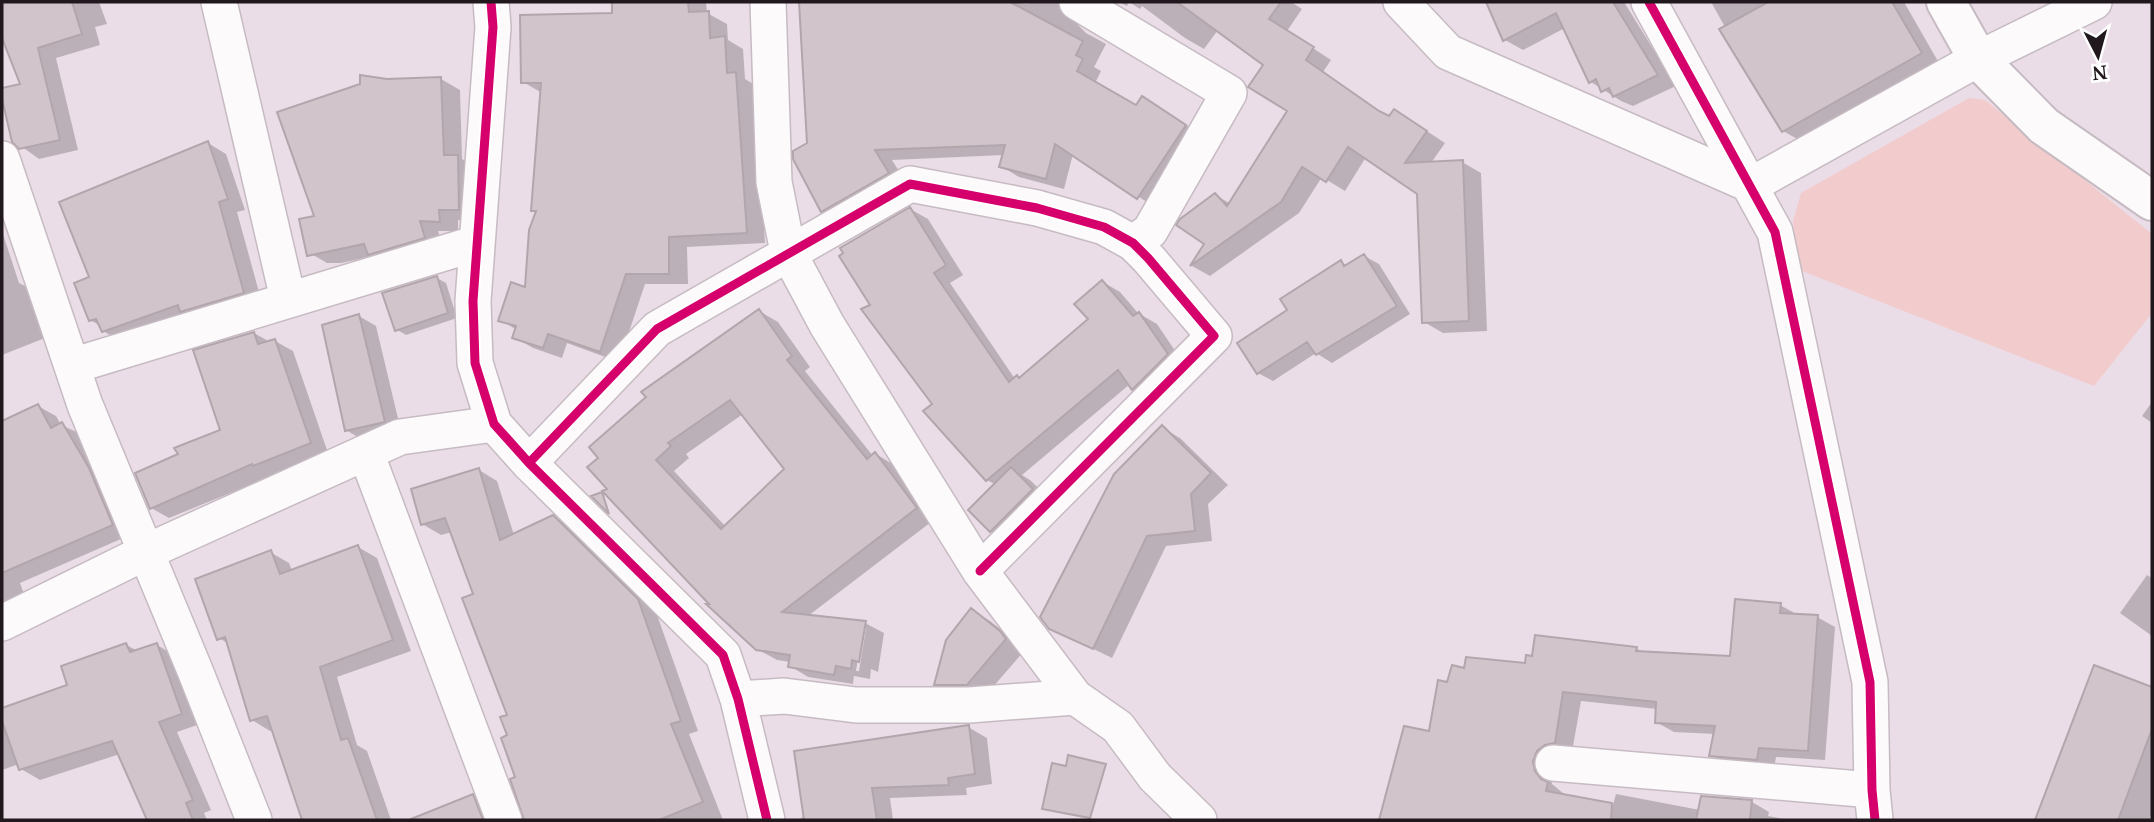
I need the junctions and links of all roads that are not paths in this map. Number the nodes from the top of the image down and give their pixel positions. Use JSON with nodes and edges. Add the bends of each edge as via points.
{"nodes":[{"id":1,"x":219,"y":2,"type":"edge"},
{"id":2,"x":491,"y":2,"type":"edge"},
{"id":3,"x":768,"y":2,"type":"edge"},
{"id":4,"x":1077,"y":2,"type":"edge"},
{"id":5,"x":1401,"y":2,"type":"edge"},
{"id":6,"x":1649,"y":2,"type":"edge"},
{"id":7,"x":1945,"y":2,"type":"edge"},
{"id":8,"x":2094,"y":2,"type":"edge"},
{"id":9,"x":1978,"y":59,"type":"junction"},
{"id":10,"x":2,"y":159,"type":"edge"},
{"id":11,"x":1751,"y":185,"type":"junction"},
{"id":12,"x":2152,"y":201,"type":"edge"},
{"id":13,"x":15,"y":240,"type":"edge"},
{"id":14,"x":477,"y":243,"type":"junction"},
{"id":15,"x":1133,"y":243,"type":"junction"},
{"id":16,"x":788,"y":252,"type":"junction"},
{"id":17,"x":288,"y":299,"type":"junction"},
{"id":18,"x":72,"y":366,"type":"junction"},
{"id":19,"x":494,"y":424,"type":"junction"},
{"id":20,"x":366,"y":453,"type":"junction"},
{"id":21,"x":530,"y":463,"type":"junction"},
{"id":22,"x":146,"y":552,"type":"junction"},
{"id":23,"x":980,"y":572,"type":"junction"},
{"id":24,"x":2,"y":623,"type":"edge"},
{"id":25,"x":1075,"y":697,"type":"junction"},
{"id":26,"x":738,"y":699,"type":"junction"},
{"id":27,"x":1553,"y":762,"type":"dead end"},
{"id":28,"x":1873,"y":805,"type":"edge"},
{"id":29,"x":254,"y":820,"type":"edge"},
{"id":30,"x":504,"y":820,"type":"edge"},
{"id":31,"x":767,"y":820,"type":"edge"},
{"id":32,"x":1199,"y":820,"type":"edge"}],
"edges":[{"from":1,"to":17,"type":"street"},
{"from":2,"to":14,"type":"street"},
{"from":3,"to":16,"type":"street","via":[[774,182]]},
{"from":4,"to":15,"type":"street","via":[[1229,93],[1150,232]]},
{"from":5,"to":11,"type":"street","via":[[1448,52]]},
{"from":6,"to":11,"type":"street"},
{"from":7,"to":9,"type":"street"},
{"from":8,"to":9,"type":"street"},
{"from":9,"to":11,"type":"street"},
{"from":9,"to":12,"type":"street","via":[[2044,126]]},
{"from":10,"to":13,"type":"street"},
{"from":11,"to":28,"type":"street","via":[[1775,232],[1870,682]]},
{"from":13,"to":18,"type":"street"},
{"from":14,"to":17,"type":"street"},
{"from":14,"to":19,"type":"street","via":[[475,363]]},
{"from":15,"to":16,"type":"street","via":[[1104,227],[1037,208],[910,184]]},
{"from":15,"to":23,"type":"street","via":[[1214,336]]},
{"from":16,"to":21,"type":"street","via":[[657,329]]},
{"from":16,"to":23,"type":"street","via":[[827,325]]},
{"from":17,"to":18,"type":"street"},
{"from":18,"to":22,"type":"street"},
{"from":19,"to":20,"type":"street","via":[[400,437]]},
{"from":19,"to":21,"type":"street"},
{"from":20,"to":22,"type":"street"},
{"from":20,"to":30,"type":"street"},
{"from":21,"to":26,"type":"street","via":[[723,654]]},
{"from":22,"to":24,"type":"street"},
{"from":22,"to":29,"type":"street"},
{"from":23,"to":25,"type":"street"},
{"from":25,"to":26,"type":"street","via":[[957,705],[856,705],[784,696]]},
{"from":25,"to":32,"type":"street","via":[[1118,727],[1155,777]]},
{"from":26,"to":31,"type":"street"},
{"from":27,"to":28,"type":"street"}]}
